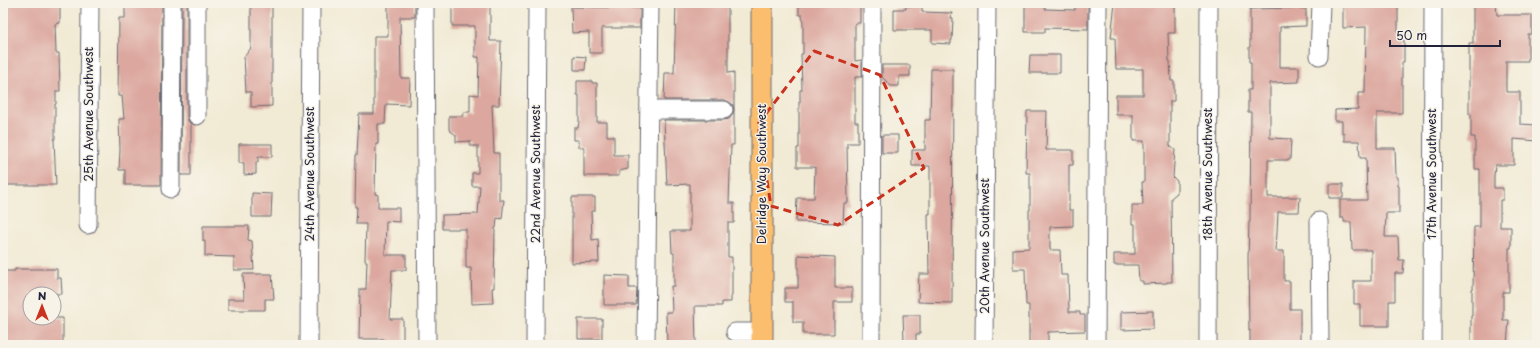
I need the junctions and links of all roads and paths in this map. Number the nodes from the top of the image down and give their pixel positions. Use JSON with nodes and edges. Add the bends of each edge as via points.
{"nodes":[{"id":1,"x":90,"y":3,"type":"edge"},
{"id":2,"x":172,"y":3,"type":"edge"},
{"id":3,"x":197,"y":3,"type":"edge"},
{"id":4,"x":311,"y":3,"type":"edge"},
{"id":5,"x":425,"y":3,"type":"edge"},
{"id":6,"x":536,"y":3,"type":"edge"},
{"id":7,"x":650,"y":3,"type":"edge"},
{"id":8,"x":762,"y":3,"type":"edge"},
{"id":9,"x":872,"y":3,"type":"edge"},
{"id":10,"x":987,"y":3,"type":"edge"},
{"id":11,"x":1098,"y":3,"type":"edge"},
{"id":12,"x":1209,"y":3,"type":"edge"},
{"id":13,"x":1321,"y":3,"type":"edge"},
{"id":14,"x":1433,"y":3,"type":"edge"},
{"id":15,"x":1319,"y":56,"type":"dead end"},
{"id":16,"x":649,"y":110,"type":"junction"},
{"id":17,"x":724,"y":110,"type":"dead end"},
{"id":18,"x":197,"y":116,"type":"dead end"},
{"id":19,"x":171,"y":189,"type":"dead end"},
{"id":20,"x":1319,"y":221,"type":"dead end"},
{"id":21,"x":88,"y":225,"type":"dead end"},
{"id":22,"x":734,"y":332,"type":"dead end"},
{"id":23,"x":762,"y":338,"type":"edge"},
{"id":24,"x":309,"y":345,"type":"edge"},
{"id":25,"x":427,"y":345,"type":"edge"},
{"id":26,"x":535,"y":345,"type":"edge"},
{"id":27,"x":646,"y":345,"type":"edge"},
{"id":28,"x":871,"y":345,"type":"edge"},
{"id":29,"x":984,"y":345,"type":"edge"},
{"id":30,"x":1096,"y":345,"type":"edge"},
{"id":31,"x":1208,"y":345,"type":"edge"},
{"id":32,"x":1320,"y":345,"type":"edge"},
{"id":33,"x":1432,"y":345,"type":"edge"}],
"edges":[{"from":1,"to":21,"type":"street","name":"25th Avenue Southwest"},
{"from":2,"to":19,"type":"street"},
{"from":3,"to":18,"type":"street"},
{"from":4,"to":24,"type":"street","name":"24th Avenue Southwest"},
{"from":5,"to":25,"type":"street"},
{"from":6,"to":26,"type":"street","name":"22nd Avenue Southwest"},
{"from":7,"to":16,"type":"street"},
{"from":8,"to":23,"type":"main road","name":"Delridge Way Southwest"},
{"from":9,"to":28,"type":"street"},
{"from":10,"to":29,"type":"street","name":"20th Avenue Southwest"},
{"from":11,"to":30,"type":"street"},
{"from":12,"to":31,"type":"street","name":"18th Avenue Southwest"},
{"from":13,"to":15,"type":"street"},
{"from":14,"to":33,"type":"street","name":"17th Avenue Southwest"},
{"from":16,"to":17,"type":"street"},
{"from":16,"to":27,"type":"street"},
{"from":20,"to":32,"type":"street"},
{"from":22,"to":23,"type":"street"}]}
